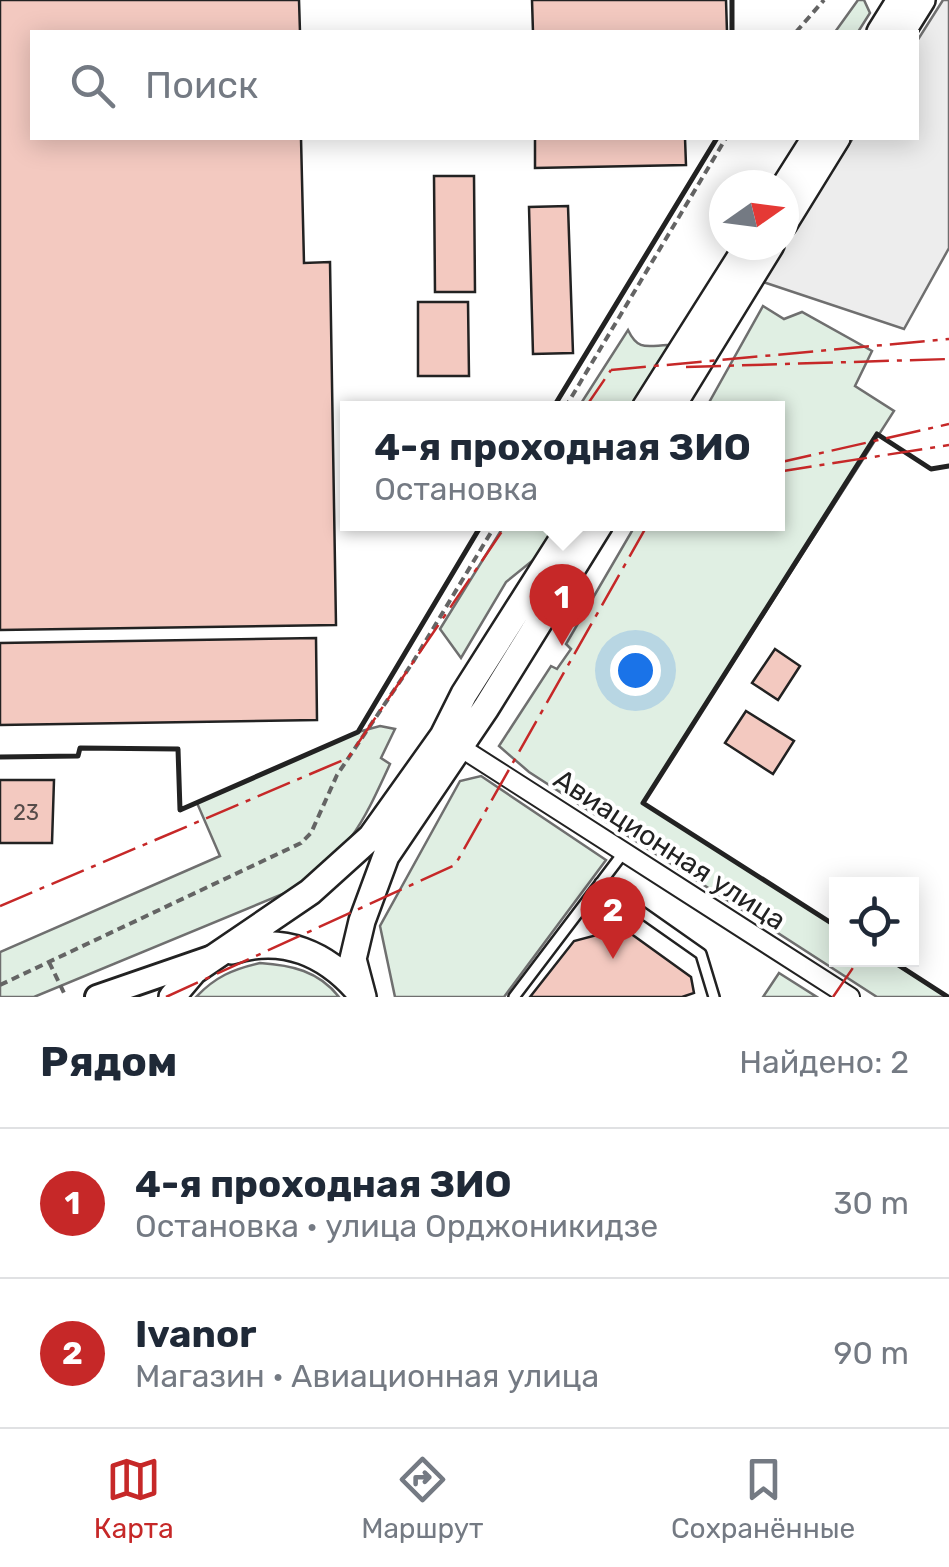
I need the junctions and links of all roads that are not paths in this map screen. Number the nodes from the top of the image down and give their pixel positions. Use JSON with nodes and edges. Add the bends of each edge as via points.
{"nodes":[{"id":1,"x":900,"y":0,"type":"edge"},
{"id":2,"x":922,"y":0,"type":"edge"},
{"id":3,"x":881,"y":30,"type":"edge"},
{"id":4,"x":903,"y":30,"type":"edge"},
{"id":5,"x":814,"y":140,"type":"edge"},
{"id":6,"x":837,"y":140,"type":"edge"},
{"id":7,"x":795,"y":170,"type":"edge"},
{"id":8,"x":799,"y":200,"type":"edge"},
{"id":9,"x":739,"y":260,"type":"edge"},
{"id":10,"x":762,"y":260,"type":"edge"},
{"id":11,"x":649,"y":401,"type":"edge"},
{"id":12,"x":674,"y":401,"type":"edge"},
{"id":13,"x":568,"y":531,"type":"edge"},
{"id":14,"x":596,"y":531,"type":"edge"},
{"id":15,"x":460,"y":747,"type":"junction"},
{"id":16,"x":378,"y":846,"type":"junction"},
{"id":17,"x":624,"y":852,"type":"junction"},
{"id":18,"x":600,"y":883,"type":"junction"},
{"id":19,"x":218,"y":955,"type":"junction"},
{"id":20,"x":97,"y":997,"type":"edge"},
{"id":21,"x":172,"y":997,"type":"edge"},
{"id":22,"x":363,"y":997,"type":"edge"},
{"id":23,"x":514,"y":997,"type":"edge"},
{"id":24,"x":714,"y":997,"type":"edge"},
{"id":25,"x":850,"y":997,"type":"edge"}],
"edges":[{"from":1,"to":3,"type":"main road"},
{"from":2,"to":4,"type":"main road"},
{"from":5,"to":7,"type":"main road"},
{"from":6,"to":8,"type":"main road"},
{"from":9,"to":11,"type":"main road"},
{"from":10,"to":12,"type":"main road"},
{"from":13,"to":16,"type":"main road"},
{"from":14,"to":15,"type":"main road"},
{"from":15,"to":16,"type":"main road"},
{"from":15,"to":17,"type":"street","name":"Авиационная улица"},
{"from":16,"to":19,"type":"main road"},
{"from":16,"to":22,"type":"main road","via":[[352,958]]},
{"from":17,"to":18,"type":"lane"},
{"from":17,"to":25,"type":"street","name":"Авиационная улица"},
{"from":18,"to":23,"type":"lane"},
{"from":18,"to":24,"type":"lane","via":[[702,954]]},
{"from":19,"to":20,"type":"street"},
{"from":19,"to":21,"type":"main road"},
{"from":19,"to":22,"type":"main road","via":[[282,944],[342,972]]}]}
